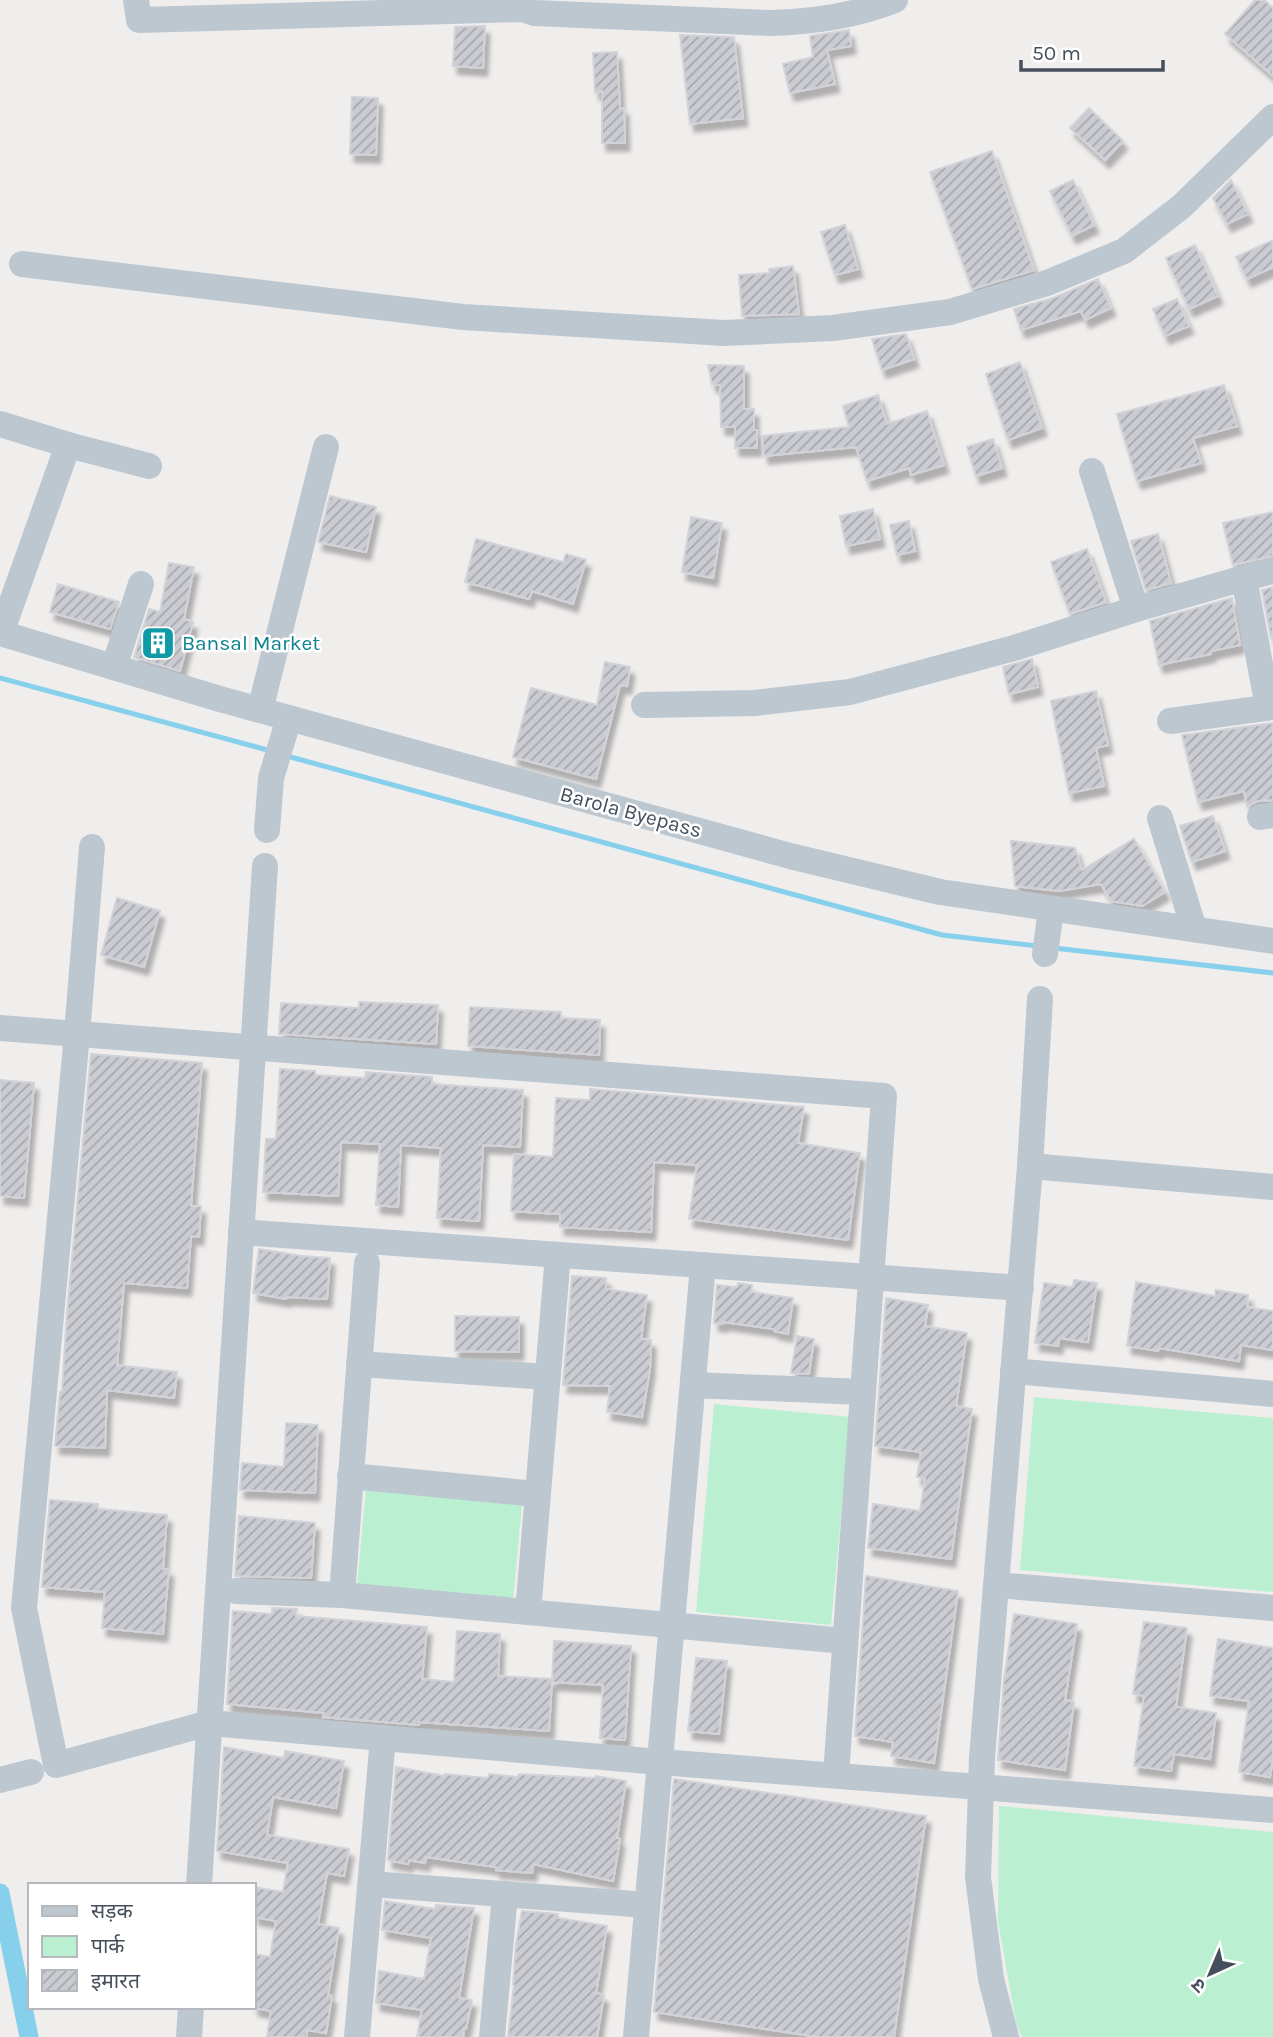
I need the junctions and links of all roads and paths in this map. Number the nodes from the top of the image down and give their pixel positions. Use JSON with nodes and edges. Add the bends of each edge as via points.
{"nodes":[{"id":1,"x":136,"y":0,"type":"edge"},
{"id":2,"x":895,"y":0,"type":"edge"},
{"id":3,"x":1273,"y":117,"type":"edge"},
{"id":4,"x":23,"y":264,"type":"dead end"},
{"id":5,"x":0,"y":424,"type":"edge"},
{"id":6,"x":68,"y":446,"type":"junction"},
{"id":7,"x":326,"y":447,"type":"dead end"},
{"id":8,"x":149,"y":466,"type":"dead end"},
{"id":9,"x":1092,"y":471,"type":"dead end"},
{"id":10,"x":1273,"y":572,"type":"edge"},
{"id":11,"x":1244,"y":578,"type":"junction"},
{"id":12,"x":141,"y":584,"type":"dead end"},
{"id":13,"x":1136,"y":609,"type":"junction"},
{"id":14,"x":1,"y":633,"type":"edge"},
{"id":15,"x":114,"y":667,"type":"junction"},
{"id":16,"x":644,"y":705,"type":"dead end"},
{"id":17,"x":1270,"y":707,"type":"edge"},
{"id":18,"x":260,"y":710,"type":"junction"},
{"id":19,"x":1170,"y":721,"type":"dead end"},
{"id":20,"x":287,"y":726,"type":"junction"},
{"id":21,"x":1160,"y":818,"type":"dead end"},
{"id":22,"x":267,"y":830,"type":"dead end"},
{"id":23,"x":92,"y":847,"type":"dead end"},
{"id":24,"x":265,"y":866,"type":"dead end"},
{"id":25,"x":1051,"y":909,"type":"junction"},
{"id":26,"x":1194,"y":929,"type":"junction"},
{"id":27,"x":1273,"y":941,"type":"edge"},
{"id":28,"x":1045,"y":954,"type":"dead end"},
{"id":29,"x":1040,"y":999,"type":"dead end"},
{"id":30,"x":0,"y":1028,"type":"edge"},
{"id":31,"x":77,"y":1034,"type":"junction"},
{"id":32,"x":253,"y":1048,"type":"junction"},
{"id":33,"x":1030,"y":1166,"type":"junction"},
{"id":34,"x":1273,"y":1187,"type":"edge"},
{"id":35,"x":241,"y":1232,"type":"junction"},
{"id":36,"x":558,"y":1255,"type":"junction"},
{"id":37,"x":367,"y":1263,"type":"dead end"},
{"id":38,"x":703,"y":1265,"type":"junction"},
{"id":39,"x":871,"y":1277,"type":"junction"},
{"id":40,"x":1021,"y":1288,"type":"junction"},
{"id":41,"x":359,"y":1364,"type":"junction"},
{"id":42,"x":1013,"y":1371,"type":"junction"},
{"id":43,"x":547,"y":1377,"type":"junction"},
{"id":44,"x":693,"y":1385,"type":"junction"},
{"id":45,"x":863,"y":1392,"type":"junction"},
{"id":46,"x":1273,"y":1394,"type":"edge"},
{"id":47,"x":351,"y":1476,"type":"junction"},
{"id":48,"x":537,"y":1494,"type":"junction"},
{"id":49,"x":997,"y":1585,"type":"junction"},
{"id":50,"x":236,"y":1591,"type":"dead end"},
{"id":51,"x":342,"y":1595,"type":"junction"},
{"id":52,"x":1273,"y":1608,"type":"edge"},
{"id":53,"x":528,"y":1612,"type":"junction"},
{"id":54,"x":672,"y":1625,"type":"junction"},
{"id":55,"x":845,"y":1641,"type":"junction"},
{"id":56,"x":209,"y":1723,"type":"junction"},
{"id":57,"x":383,"y":1738,"type":"junction"},
{"id":58,"x":660,"y":1762,"type":"junction"},
{"id":59,"x":31,"y":1772,"type":"dead end"},
{"id":60,"x":835,"y":1775,"type":"junction"},
{"id":61,"x":0,"y":1780,"type":"edge"},
{"id":62,"x":981,"y":1787,"type":"junction"},
{"id":63,"x":1273,"y":1810,"type":"edge"},
{"id":64,"x":198,"y":1883,"type":"edge"},
{"id":65,"x":371,"y":1884,"type":"junction"},
{"id":66,"x":505,"y":1894,"type":"junction"},
{"id":67,"x":647,"y":1905,"type":"junction"},
{"id":68,"x":191,"y":2009,"type":"edge"},
{"id":69,"x":189,"y":2037,"type":"edge"},
{"id":70,"x":357,"y":2037,"type":"edge"},
{"id":71,"x":492,"y":2037,"type":"edge"},
{"id":72,"x":636,"y":2037,"type":"edge"},
{"id":73,"x":1006,"y":2037,"type":"edge"}],
"edges":[{"from":1,"to":2,"type":"street","via":[[139,20],[522,9],[770,23],[805,22],[869,10]]},
{"from":3,"to":4,"type":"street","via":[[1182,206],[1124,251],[1046,283],[950,312],[833,328],[724,334],[463,317]]},
{"from":5,"to":6,"type":"street"},
{"from":6,"to":8,"type":"street"},
{"from":6,"to":14,"type":"street"},
{"from":7,"to":18,"type":"street"},
{"from":9,"to":13,"type":"street"},
{"from":10,"to":11,"type":"street"},
{"from":11,"to":13,"type":"street"},
{"from":11,"to":17,"type":"street"},
{"from":12,"to":15,"type":"street"},
{"from":13,"to":16,"type":"street","via":[[850,692],[755,703]]},
{"from":14,"to":15,"type":"street","name":"Barola Byepass"},
{"from":15,"to":18,"type":"street","name":"Barola Byepass"},
{"from":17,"to":19,"type":"street"},
{"from":18,"to":20,"type":"street","name":"Barola Byepass"},
{"from":20,"to":22,"type":"street","via":[[271,778]]},
{"from":20,"to":25,"type":"street","name":"Barola Byepass","via":[[940,892]]},
{"from":21,"to":26,"type":"street"},
{"from":23,"to":31,"type":"street"},
{"from":24,"to":32,"type":"street"},
{"from":25,"to":26,"type":"street","name":"Barola Byepass"},
{"from":25,"to":28,"type":"street"},
{"from":26,"to":27,"type":"street","name":"Barola Byepass"},
{"from":29,"to":33,"type":"street"},
{"from":30,"to":31,"type":"street"},
{"from":31,"to":32,"type":"street"},
{"from":31,"to":56,"type":"street","via":[[24,1608],[56,1765]]},
{"from":32,"to":35,"type":"street"},
{"from":32,"to":39,"type":"street","via":[[884,1096]]},
{"from":33,"to":34,"type":"street"},
{"from":33,"to":40,"type":"street"},
{"from":35,"to":36,"type":"street"},
{"from":35,"to":56,"type":"street"},
{"from":36,"to":38,"type":"street"},
{"from":36,"to":43,"type":"street"},
{"from":37,"to":41,"type":"street"},
{"from":38,"to":39,"type":"street"},
{"from":38,"to":44,"type":"street"},
{"from":39,"to":40,"type":"street"},
{"from":39,"to":45,"type":"street"},
{"from":40,"to":42,"type":"street"},
{"from":41,"to":43,"type":"street"},
{"from":41,"to":47,"type":"street"},
{"from":42,"to":46,"type":"street"},
{"from":42,"to":49,"type":"street"},
{"from":43,"to":48,"type":"street"},
{"from":44,"to":45,"type":"street"},
{"from":44,"to":54,"type":"street"},
{"from":45,"to":55,"type":"street"},
{"from":47,"to":48,"type":"street"},
{"from":47,"to":51,"type":"street"},
{"from":48,"to":53,"type":"street"},
{"from":49,"to":52,"type":"street"},
{"from":49,"to":62,"type":"street"},
{"from":50,"to":51,"type":"street"},
{"from":51,"to":53,"type":"street"},
{"from":53,"to":54,"type":"street"},
{"from":54,"to":55,"type":"street"},
{"from":54,"to":58,"type":"street"},
{"from":55,"to":60,"type":"street"},
{"from":56,"to":57,"type":"street"},
{"from":56,"to":64,"type":"street"},
{"from":57,"to":58,"type":"street"},
{"from":57,"to":65,"type":"street"},
{"from":58,"to":60,"type":"street"},
{"from":58,"to":67,"type":"street"},
{"from":59,"to":61,"type":"street"},
{"from":60,"to":62,"type":"street"},
{"from":62,"to":63,"type":"street"},
{"from":62,"to":73,"type":"street","via":[[978,1877],[992,1979]]},
{"from":65,"to":66,"type":"street"},
{"from":65,"to":70,"type":"street"},
{"from":66,"to":67,"type":"street"},
{"from":66,"to":71,"type":"street"},
{"from":67,"to":72,"type":"street"},
{"from":68,"to":69,"type":"street"}]}
